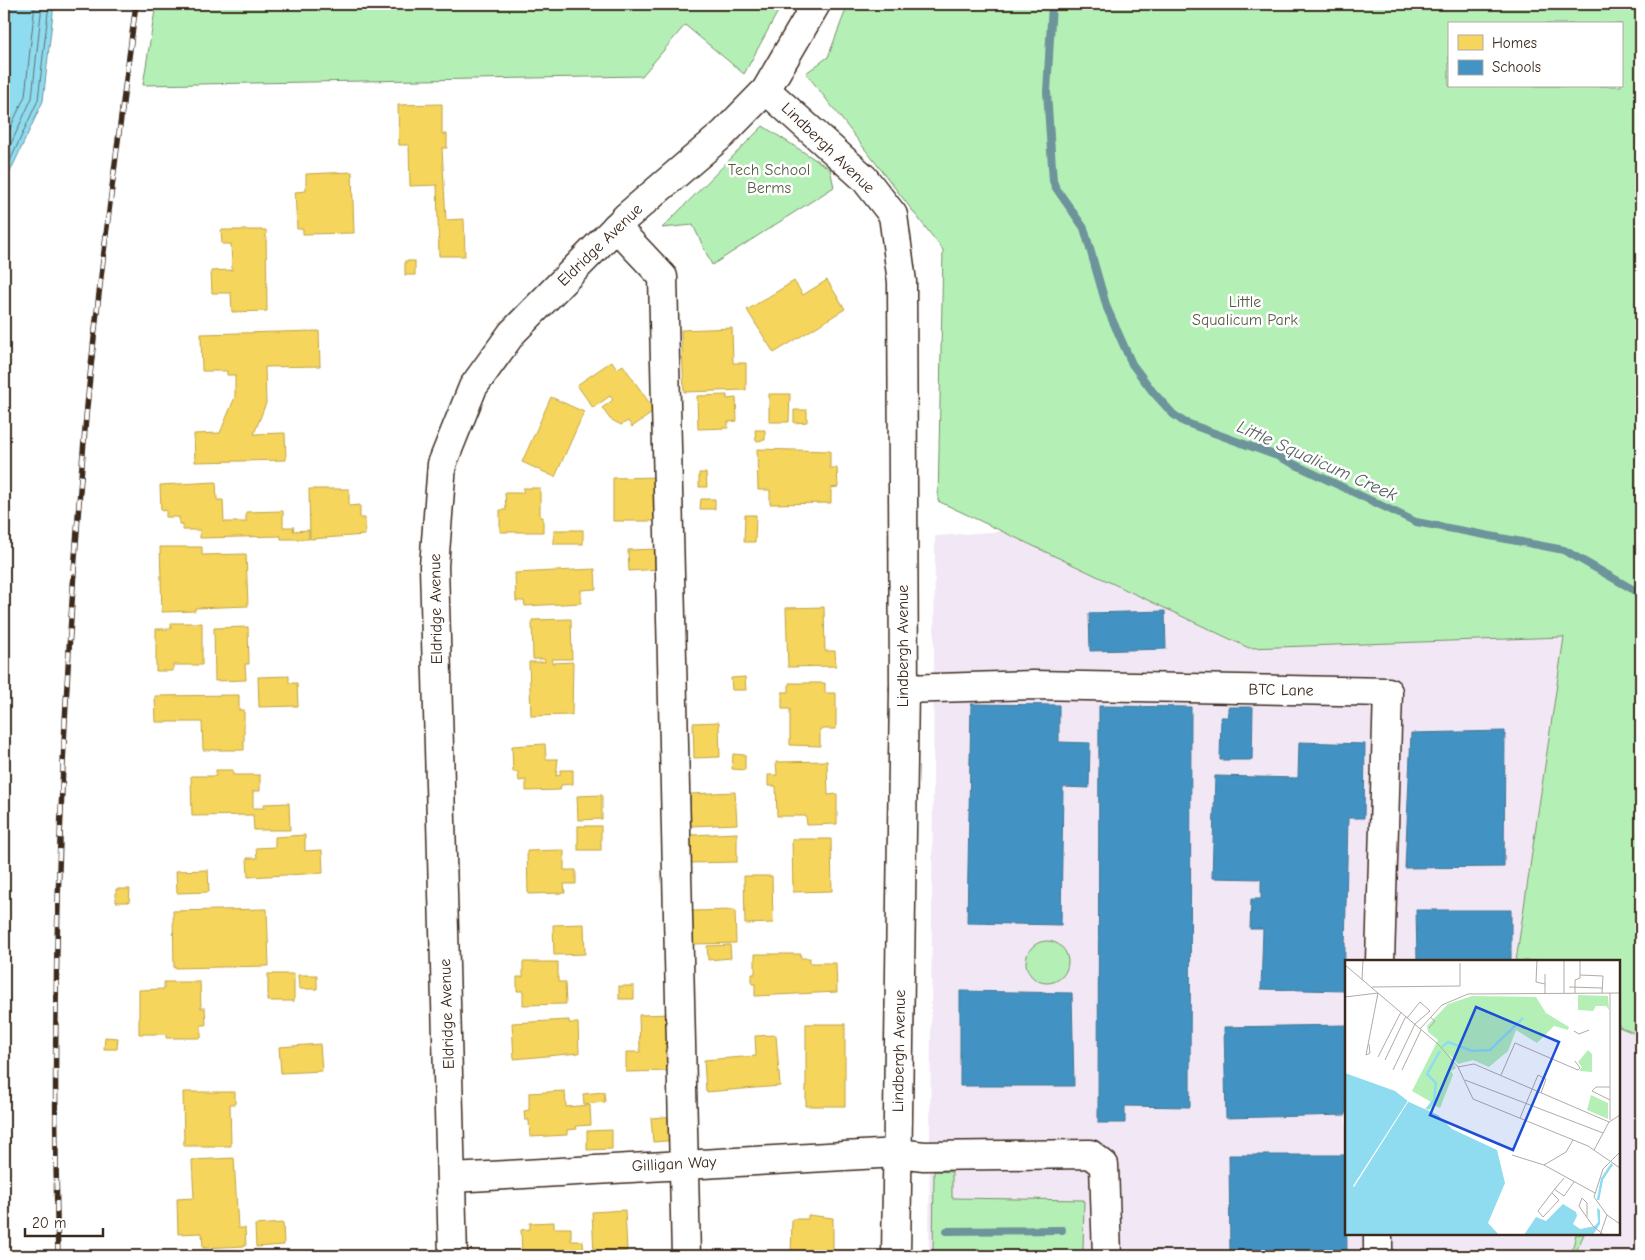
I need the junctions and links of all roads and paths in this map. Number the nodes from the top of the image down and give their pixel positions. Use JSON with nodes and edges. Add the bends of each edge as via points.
{"nodes":[{"id":1,"x":816,"y":4,"type":"edge"},
{"id":2,"x":766,"y":90,"type":"junction"},
{"id":3,"x":616,"y":227,"type":"junction"},
{"id":4,"x":904,"y":689,"type":"junction"},
{"id":5,"x":1380,"y":960,"type":"edge"},
{"id":6,"x":897,"y":1153,"type":"junction"},
{"id":7,"x":684,"y":1163,"type":"junction"},
{"id":8,"x":452,"y":1178,"type":"junction"},
{"id":9,"x":1378,"y":1235,"type":"edge"},
{"id":10,"x":452,"y":1256,"type":"edge"},
{"id":11,"x":686,"y":1256,"type":"edge"},
{"id":12,"x":896,"y":1256,"type":"edge"},
{"id":13,"x":1107,"y":1256,"type":"edge"},
{"id":14,"x":1378,"y":1256,"type":"edge"}],
"edges":[{"from":1,"to":2,"type":"street","name":"Eldridge Avenue"},
{"from":2,"to":3,"type":"street","name":"Eldridge Avenue","via":[[723,134]]},
{"from":2,"to":4,"type":"street","name":"Lindbergh Avenue","via":[[864,178],[893,215],[902,282]]},
{"from":3,"to":7,"type":"street","via":[[663,277]]},
{"from":3,"to":8,"type":"street","name":"Eldridge Avenue","via":[[512,333],[473,387],[442,464],[434,566]]},
{"from":4,"to":5,"type":"street","name":"BTC Lane","via":[[1033,685],[1388,692]]},
{"from":4,"to":6,"type":"street","name":"Lindbergh Avenue"},
{"from":6,"to":7,"type":"street","name":"Gilligan Way"},
{"from":6,"to":12,"type":"street","name":"Lindbergh Avenue"},
{"from":6,"to":13,"type":"street","name":"Gilligan Way","via":[[924,1156],[1090,1154],[1104,1165]]},
{"from":7,"to":8,"type":"street","name":"Gilligan Way"},
{"from":7,"to":11,"type":"street"},
{"from":8,"to":10,"type":"street","name":"Eldridge Avenue"},
{"from":9,"to":14,"type":"street"}]}
